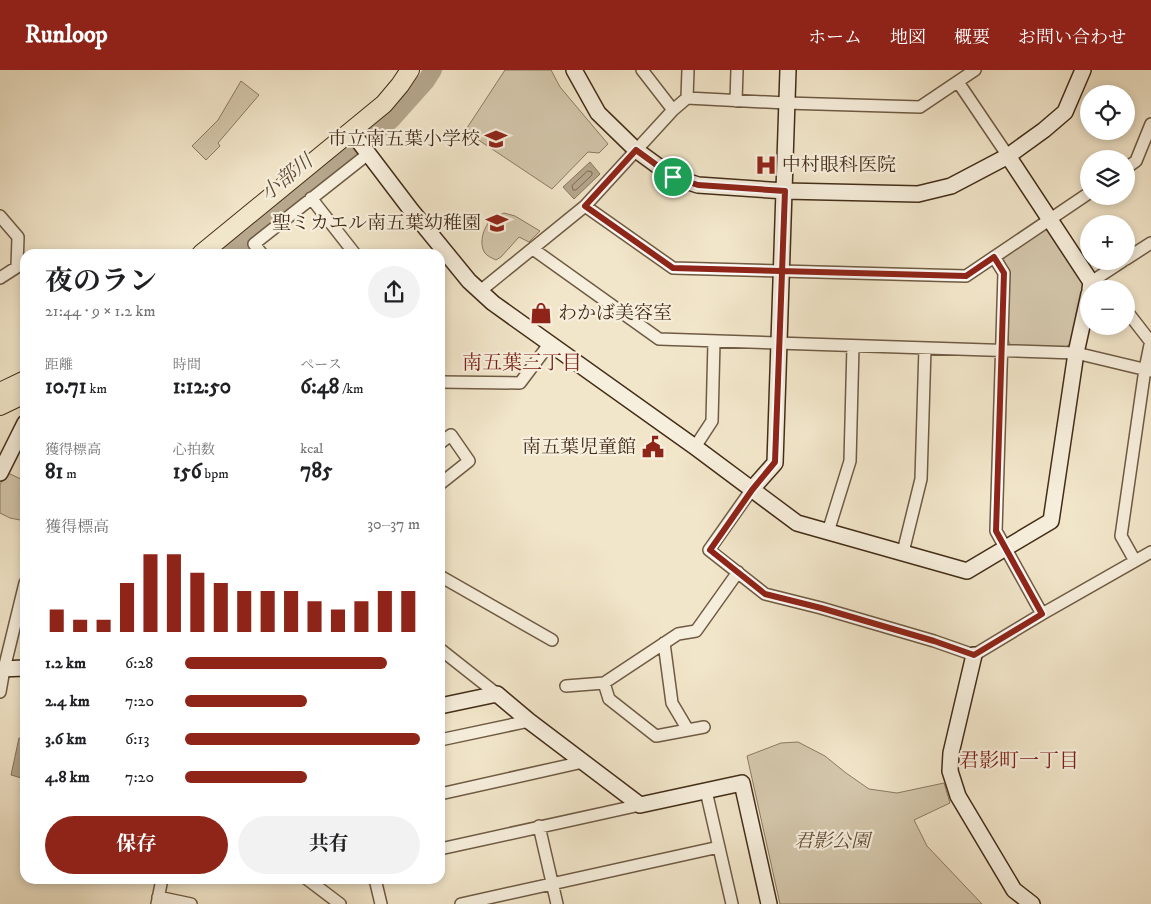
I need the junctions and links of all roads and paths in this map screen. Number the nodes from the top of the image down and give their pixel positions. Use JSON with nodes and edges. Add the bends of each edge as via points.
{"nodes":[{"id":1,"x":410,"y":70,"type":"edge"},
{"id":2,"x":642,"y":70,"type":"edge"},
{"id":3,"x":688,"y":70,"type":"edge"},
{"id":4,"x":737,"y":70,"type":"edge"},
{"id":5,"x":788,"y":70,"type":"edge"},
{"id":6,"x":975,"y":70,"type":"edge"},
{"id":7,"x":1084,"y":70,"type":"edge"},
{"id":8,"x":578,"y":71,"type":"edge"},
{"id":9,"x":958,"y":82,"type":"junction"},
{"id":10,"x":687,"y":98,"type":"junction"},
{"id":11,"x":736,"y":101,"type":"junction"},
{"id":12,"x":786,"y":104,"type":"junction"},
{"id":13,"x":673,"y":110,"type":"junction"},
{"id":14,"x":1151,"y":124,"type":"edge"},
{"id":15,"x":354,"y":135,"type":"junction"},
{"id":16,"x":1148,"y":141,"type":"edge"},
{"id":17,"x":636,"y":150,"type":"junction"},
{"id":18,"x":368,"y":154,"type":"junction"},
{"id":19,"x":1008,"y":156,"type":"junction"},
{"id":20,"x":1135,"y":162,"type":"edge"},
{"id":21,"x":785,"y":191,"type":"junction"},
{"id":22,"x":311,"y":198,"type":"junction"},
{"id":23,"x":1080,"y":199,"type":"edge"},
{"id":24,"x":585,"y":206,"type":"junction"},
{"id":25,"x":0,"y":216,"type":"edge"},
{"id":26,"x":1050,"y":220,"type":"junction"},
{"id":27,"x":1151,"y":243,"type":"edge"},
{"id":28,"x":207,"y":249,"type":"edge"},
{"id":29,"x":258,"y":249,"type":"edge"},
{"id":30,"x":351,"y":249,"type":"edge"},
{"id":31,"x":444,"y":249,"type":"edge"},
{"id":32,"x":533,"y":249,"type":"junction"},
{"id":33,"x":445,"y":250,"type":"edge"},
{"id":34,"x":1135,"y":253,"type":"edge"},
{"id":35,"x":994,"y":257,"type":"junction"},
{"id":36,"x":782,"y":270,"type":"junction"},
{"id":37,"x":1114,"y":270,"type":"edge"},
{"id":38,"x":0,"y":278,"type":"edge"},
{"id":39,"x":1082,"y":280,"type":"edge"},
{"id":40,"x":1103,"y":280,"type":"edge"},
{"id":41,"x":479,"y":292,"type":"junction"},
{"id":42,"x":1135,"y":322,"type":"edge"},
{"id":43,"x":1080,"y":335,"type":"edge"},
{"id":44,"x":1150,"y":341,"type":"edge"},
{"id":45,"x":714,"y":342,"type":"junction"},
{"id":46,"x":780,"y":342,"type":"junction"},
{"id":47,"x":550,"y":343,"type":"junction"},
{"id":48,"x":853,"y":346,"type":"junction"},
{"id":49,"x":925,"y":348,"type":"junction"},
{"id":50,"x":1002,"y":350,"type":"junction"},
{"id":51,"x":1076,"y":353,"type":"junction"},
{"id":52,"x":1148,"y":370,"type":"edge"},
{"id":53,"x":445,"y":382,"type":"edge"},
{"id":54,"x":20,"y":388,"type":"edge"},
{"id":55,"x":20,"y":390,"type":"edge"},
{"id":56,"x":0,"y":392,"type":"edge"},
{"id":57,"x":0,"y":406,"type":"edge"},
{"id":58,"x":20,"y":433,"type":"edge"},
{"id":59,"x":445,"y":439,"type":"edge"},
{"id":60,"x":695,"y":447,"type":"junction"},
{"id":61,"x":0,"y":473,"type":"edge"},
{"id":62,"x":445,"y":480,"type":"edge"},
{"id":63,"x":752,"y":490,"type":"junction"},
{"id":64,"x":828,"y":532,"type":"junction"},
{"id":65,"x":1006,"y":548,"type":"junction"},
{"id":66,"x":903,"y":552,"type":"junction"},
{"id":67,"x":1151,"y":552,"type":"edge"},
{"id":68,"x":1134,"y":561,"type":"junction"},
{"id":69,"x":738,"y":572,"type":"junction"},
{"id":70,"x":445,"y":579,"type":"edge"},
{"id":71,"x":20,"y":603,"type":"edge"},
{"id":72,"x":1042,"y":614,"type":"junction"},
{"id":73,"x":0,"y":635,"type":"edge"},
{"id":74,"x":12,"y":635,"type":"junction"},
{"id":75,"x":552,"y":640,"type":"dead end"},
{"id":76,"x":664,"y":642,"type":"junction"},
{"id":77,"x":445,"y":653,"type":"edge"},
{"id":78,"x":974,"y":655,"type":"junction"},
{"id":79,"x":20,"y":668,"type":"edge"},
{"id":80,"x":2,"y":669,"type":"edge"},
{"id":81,"x":604,"y":683,"type":"junction"},
{"id":82,"x":566,"y":686,"type":"dead end"},
{"id":83,"x":0,"y":692,"type":"edge"},
{"id":84,"x":497,"y":694,"type":"junction"},
{"id":85,"x":445,"y":705,"type":"edge"},
{"id":86,"x":529,"y":721,"type":"junction"},
{"id":87,"x":704,"y":727,"type":"dead end"},
{"id":88,"x":688,"y":730,"type":"junction"},
{"id":89,"x":445,"y":739,"type":"edge"},
{"id":90,"x":583,"y":762,"type":"junction"},
{"id":91,"x":706,"y":791,"type":"junction"},
{"id":92,"x":445,"y":793,"type":"edge"},
{"id":93,"x":640,"y":805,"type":"junction"},
{"id":94,"x":539,"y":826,"type":"junction"},
{"id":95,"x":719,"y":847,"type":"junction"},
{"id":96,"x":445,"y":848,"type":"edge"},
{"id":97,"x":161,"y":884,"type":"edge"},
{"id":98,"x":315,"y":884,"type":"edge"},
{"id":99,"x":376,"y":884,"type":"edge"},
{"id":100,"x":552,"y":884,"type":"junction"},
{"id":101,"x":157,"y":901,"type":"edge"},
{"id":102,"x":729,"y":903,"type":"edge"},
{"id":103,"x":191,"y":904,"type":"edge"},
{"id":104,"x":340,"y":904,"type":"edge"},
{"id":105,"x":380,"y":904,"type":"edge"},
{"id":106,"x":461,"y":904,"type":"edge"},
{"id":107,"x":556,"y":904,"type":"edge"},
{"id":108,"x":769,"y":904,"type":"edge"},
{"id":109,"x":1032,"y":904,"type":"edge"}],
"edges":[{"from":1,"to":15,"type":"main road","via":[[400,86]]},
{"from":2,"to":13,"type":"street"},
{"from":3,"to":10,"type":"street"},
{"from":4,"to":11,"type":"street"},
{"from":5,"to":12,"type":"street"},
{"from":6,"to":9,"type":"street"},
{"from":7,"to":19,"type":"street","via":[[1065,112]]},
{"from":8,"to":17,"type":"street","via":[[598,113]]},
{"from":9,"to":12,"type":"street","via":[[920,107]]},
{"from":9,"to":19,"type":"street"},
{"from":10,"to":11,"type":"street"},
{"from":10,"to":13,"type":"street"},
{"from":11,"to":12,"type":"street"},
{"from":12,"to":21,"type":"street"},
{"from":13,"to":17,"type":"street"},
{"from":14,"to":16,"type":"street"},
{"from":15,"to":18,"type":"street"},
{"from":15,"to":28,"type":"main road"},
{"from":16,"to":20,"type":"street"},
{"from":17,"to":21,"type":"street","via":[[673,177],[698,185]]},
{"from":17,"to":24,"type":"street"},
{"from":18,"to":22,"type":"street"},
{"from":18,"to":31,"type":"street"},
{"from":19,"to":21,"type":"street","via":[[951,186],[918,194]]},
{"from":19,"to":26,"type":"street"},
{"from":21,"to":36,"type":"street"},
{"from":22,"to":29,"type":"street","via":[[254,244]]},
{"from":22,"to":30,"type":"street"},
{"from":23,"to":26,"type":"street"},
{"from":24,"to":32,"type":"street"},
{"from":24,"to":36,"type":"street","via":[[673,268]]},
{"from":25,"to":38,"type":"street","via":[[18,237],[18,267]]},
{"from":26,"to":35,"type":"street"},
{"from":26,"to":39,"type":"street"},
{"from":27,"to":34,"type":"street"},
{"from":32,"to":41,"type":"street"},
{"from":32,"to":45,"type":"street","via":[[659,339]]},
{"from":33,"to":41,"type":"street"},
{"from":35,"to":36,"type":"street","via":[[966,276]]},
{"from":35,"to":50,"type":"street","via":[[1004,273]]},
{"from":36,"to":46,"type":"street"},
{"from":37,"to":40,"type":"street"},
{"from":41,"to":47,"type":"street"},
{"from":42,"to":44,"type":"street"},
{"from":43,"to":51,"type":"street"},
{"from":44,"to":52,"type":"street"},
{"from":45,"to":46,"type":"street"},
{"from":45,"to":60,"type":"street","via":[[712,421]]},
{"from":46,"to":48,"type":"street"},
{"from":46,"to":63,"type":"street","via":[[775,462]]},
{"from":47,"to":53,"type":"street","via":[[520,383]]},
{"from":47,"to":60,"type":"street"},
{"from":48,"to":49,"type":"street"},
{"from":48,"to":64,"type":"street","via":[[850,461]]},
{"from":49,"to":50,"type":"street"},
{"from":49,"to":66,"type":"street","via":[[921,479]]},
{"from":50,"to":51,"type":"street"},
{"from":50,"to":65,"type":"street","via":[[996,531]]},
{"from":51,"to":52,"type":"street"},
{"from":51,"to":65,"type":"street","via":[[1051,522]]},
{"from":52,"to":68,"type":"street","via":[[1121,536]]},
{"from":54,"to":56,"type":"main road"},
{"from":55,"to":57,"type":"main road"},
{"from":58,"to":61,"type":"street"},
{"from":59,"to":62,"type":"street","via":[[451,435],[470,461]]},
{"from":60,"to":63,"type":"street"},
{"from":63,"to":64,"type":"street","via":[[797,523]]},
{"from":63,"to":69,"type":"street","via":[[710,550]]},
{"from":64,"to":66,"type":"street"},
{"from":65,"to":66,"type":"street","via":[[967,570]]},
{"from":65,"to":72,"type":"street"},
{"from":67,"to":68,"type":"street"},
{"from":68,"to":72,"type":"street"},
{"from":69,"to":76,"type":"street","via":[[696,631],[678,634]]},
{"from":69,"to":78,"type":"street","via":[[765,594]]},
{"from":70,"to":75,"type":"street"},
{"from":71,"to":74,"type":"street"},
{"from":72,"to":78,"type":"street"},
{"from":73,"to":74,"type":"street"},
{"from":74,"to":80,"type":"street"},
{"from":76,"to":81,"type":"street"},
{"from":76,"to":88,"type":"street","via":[[672,703]]},
{"from":77,"to":84,"type":"street"},
{"from":78,"to":109,"type":"street","via":[[951,753],[950,771],[958,796],[1014,890]]},
{"from":79,"to":80,"type":"street"},
{"from":80,"to":83,"type":"street"},
{"from":81,"to":82,"type":"street"},
{"from":81,"to":88,"type":"street","via":[[609,699],[656,736]]},
{"from":84,"to":85,"type":"street"},
{"from":84,"to":86,"type":"street"},
{"from":86,"to":89,"type":"street"},
{"from":86,"to":90,"type":"street"},
{"from":87,"to":88,"type":"street"},
{"from":90,"to":92,"type":"street"},
{"from":90,"to":93,"type":"street"},
{"from":91,"to":93,"type":"street"},
{"from":91,"to":95,"type":"street"},
{"from":91,"to":108,"type":"street","via":[[742,783]]},
{"from":93,"to":94,"type":"street"},
{"from":94,"to":96,"type":"street"},
{"from":94,"to":100,"type":"street"},
{"from":95,"to":100,"type":"street"},
{"from":95,"to":102,"type":"street"},
{"from":97,"to":101,"type":"street"},
{"from":98,"to":104,"type":"street"},
{"from":99,"to":105,"type":"street"},
{"from":100,"to":106,"type":"street"},
{"from":100,"to":107,"type":"street"},
{"from":101,"to":103,"type":"street"}]}
